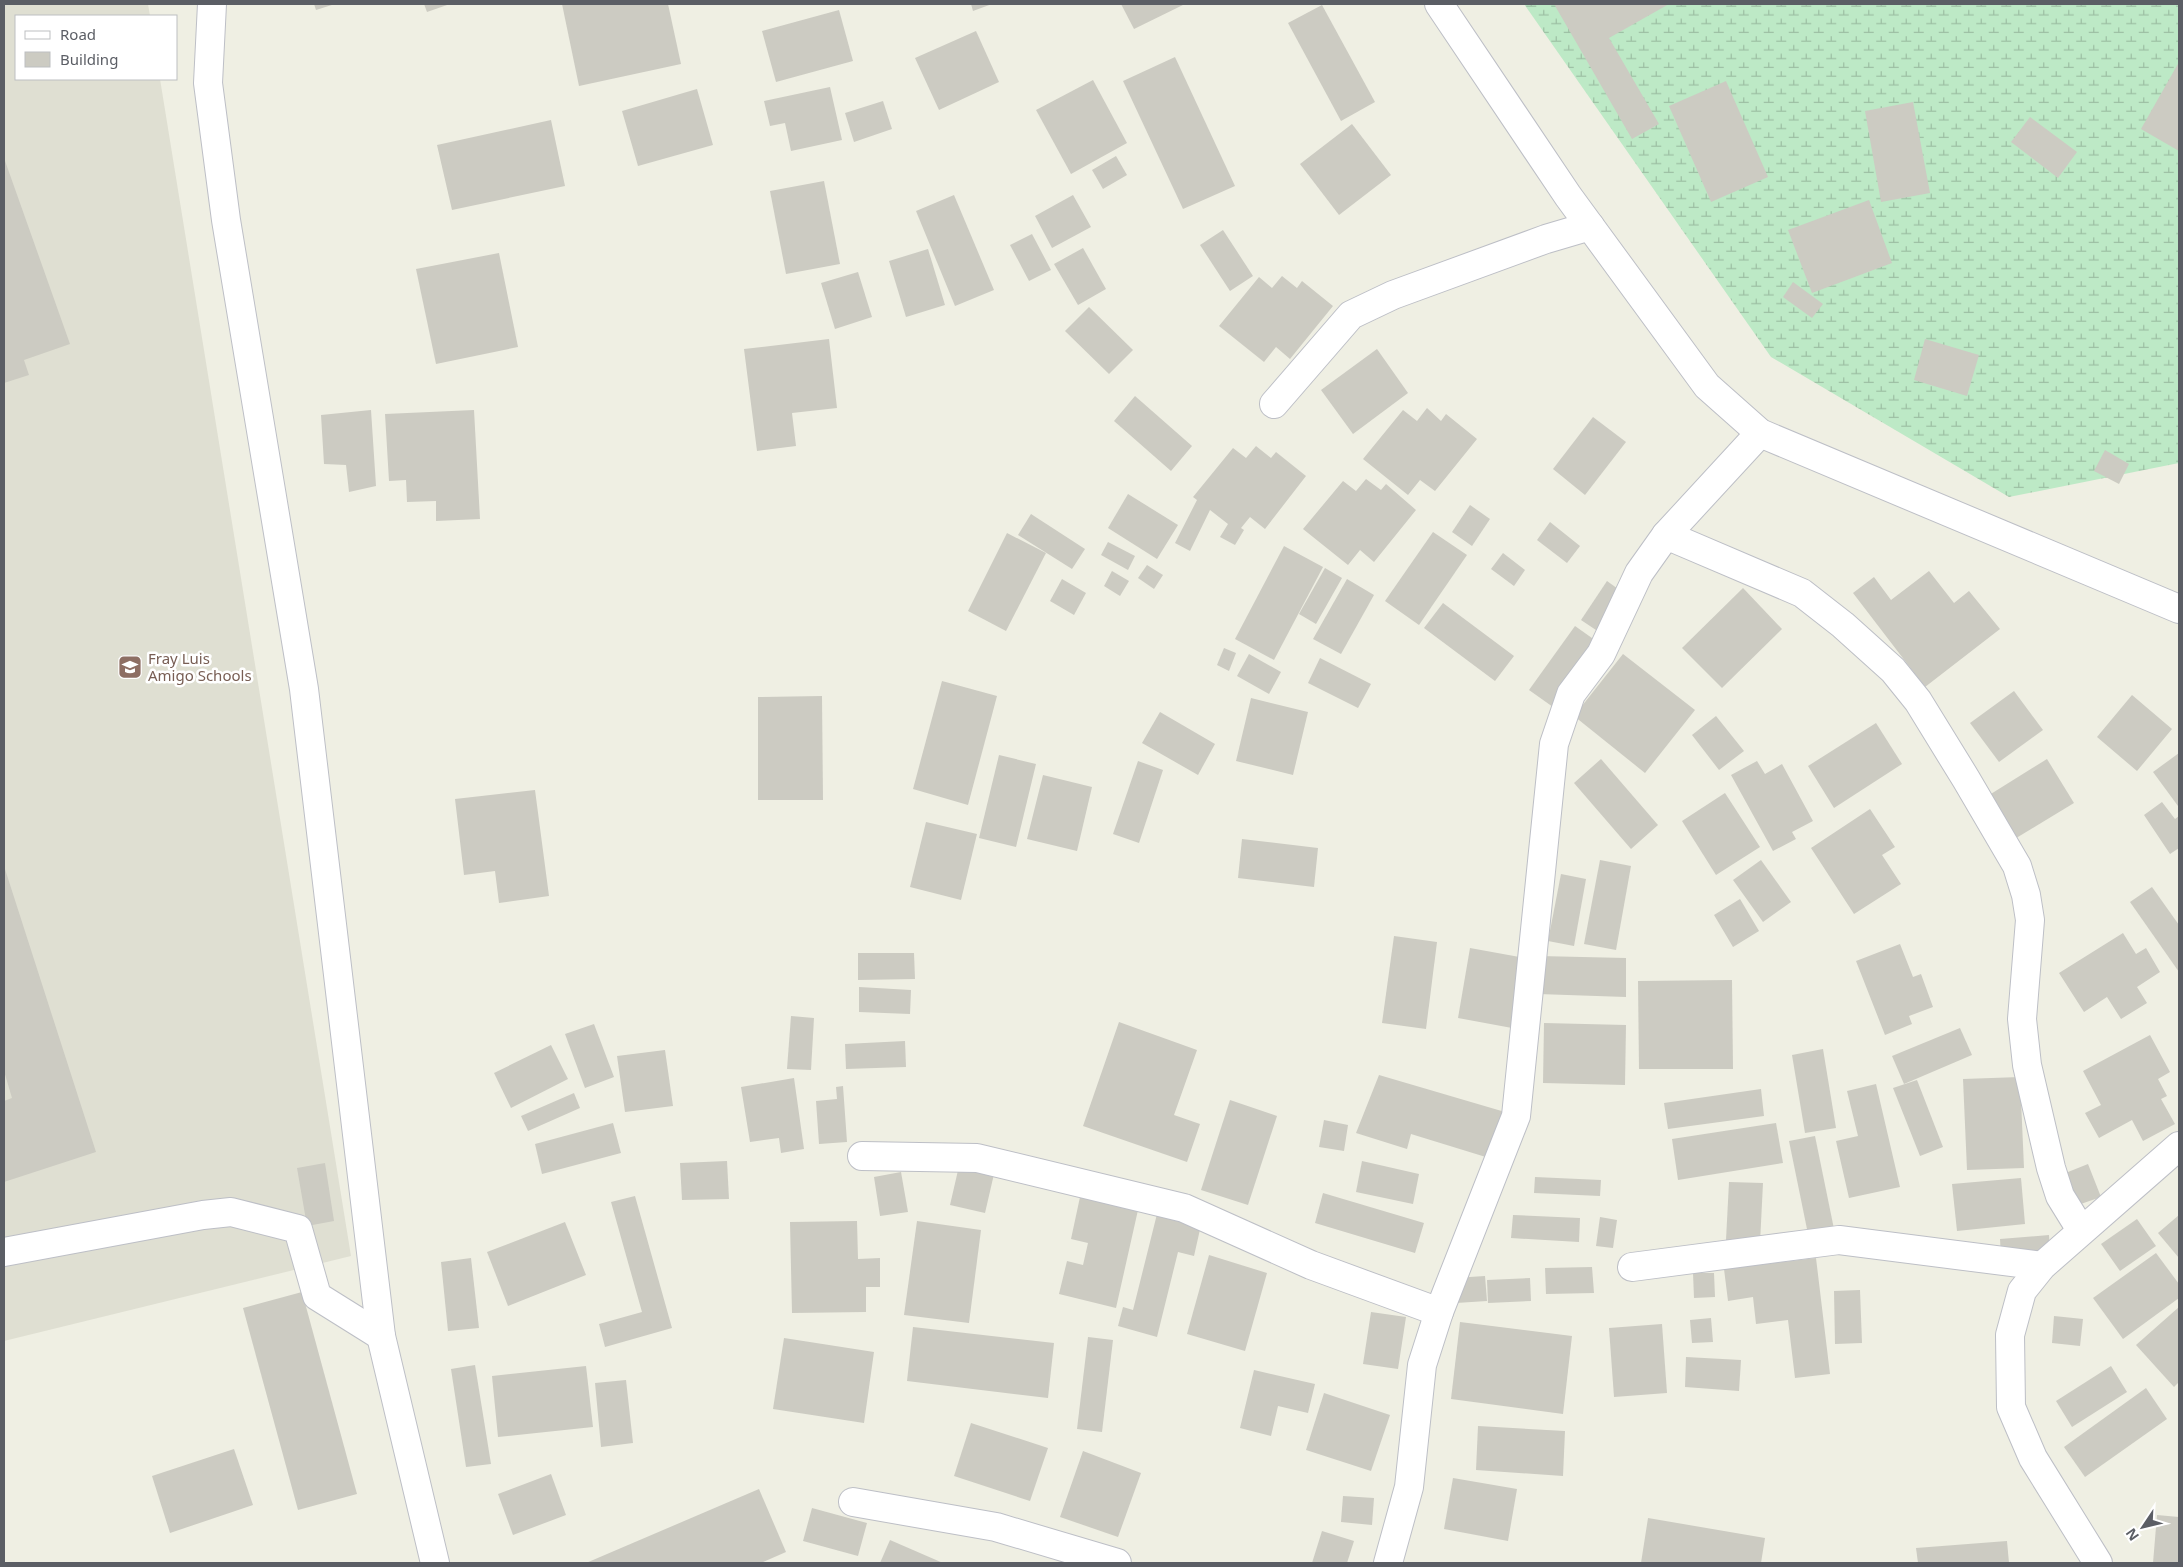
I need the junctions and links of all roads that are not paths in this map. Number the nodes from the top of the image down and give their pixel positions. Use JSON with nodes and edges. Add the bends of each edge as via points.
{"nodes":[{"id":1,"x":212,"y":4,"type":"edge"},
{"id":2,"x":1439,"y":4,"type":"edge"},
{"id":3,"x":1590,"y":226,"type":"junction"},
{"id":4,"x":1274,"y":404,"type":"dead end"},
{"id":5,"x":1760,"y":433,"type":"junction"},
{"id":6,"x":1666,"y":534,"type":"junction"},
{"id":7,"x":2179,"y":609,"type":"edge"},
{"id":8,"x":2179,"y":1146,"type":"edge"},
{"id":9,"x":862,"y":1156,"type":"dead end"},
{"id":10,"x":2081,"y":1230,"type":"junction"},
{"id":11,"x":4,"y":1252,"type":"edge"},
{"id":12,"x":2042,"y":1266,"type":"junction"},
{"id":13,"x":1632,"y":1267,"type":"dead end"},
{"id":14,"x":1439,"y":1312,"type":"junction"},
{"id":15,"x":381,"y":1336,"type":"junction"},
{"id":16,"x":853,"y":1502,"type":"dead end"},
{"id":17,"x":435,"y":1563,"type":"edge"},
{"id":18,"x":1117,"y":1563,"type":"edge"},
{"id":19,"x":1388,"y":1563,"type":"edge"},
{"id":20,"x":2098,"y":1563,"type":"edge"}],
"edges":[{"from":1,"to":15,"type":"street","via":[[209,92],[226,220],[304,689]]},
{"from":2,"to":3,"type":"street"},
{"from":3,"to":4,"type":"street","via":[[1393,294],[1351,314]]},
{"from":3,"to":5,"type":"street","via":[[1707,386]]},
{"from":5,"to":6,"type":"street"},
{"from":5,"to":7,"type":"street"},
{"from":6,"to":10,"type":"street","via":[[1802,594],[1843,625],[1893,670],[1918,701],[1966,779],[2017,866],[2026,895],[2030,920],[2022,1019],[2028,1065],[2050,1168],[2060,1196]]},
{"from":6,"to":14,"type":"street","via":[[1639,573],[1601,654],[1571,694],[1554,744],[1516,1116]]},
{"from":8,"to":10,"type":"street"},
{"from":9,"to":14,"type":"street","via":[[977,1158],[1184,1208],[1311,1265]]},
{"from":10,"to":12,"type":"street"},
{"from":11,"to":15,"type":"street","via":[[231,1212],[254,1217],[298,1229],[316,1296]]},
{"from":12,"to":13,"type":"street","via":[[1839,1240]]},
{"from":12,"to":20,"type":"street","via":[[2022,1291],[2010,1335],[2011,1407],[2033,1458]]},
{"from":14,"to":19,"type":"street","via":[[1422,1365],[1409,1487]]},
{"from":15,"to":17,"type":"street"},
{"from":16,"to":18,"type":"street","via":[[996,1527]]}]}
